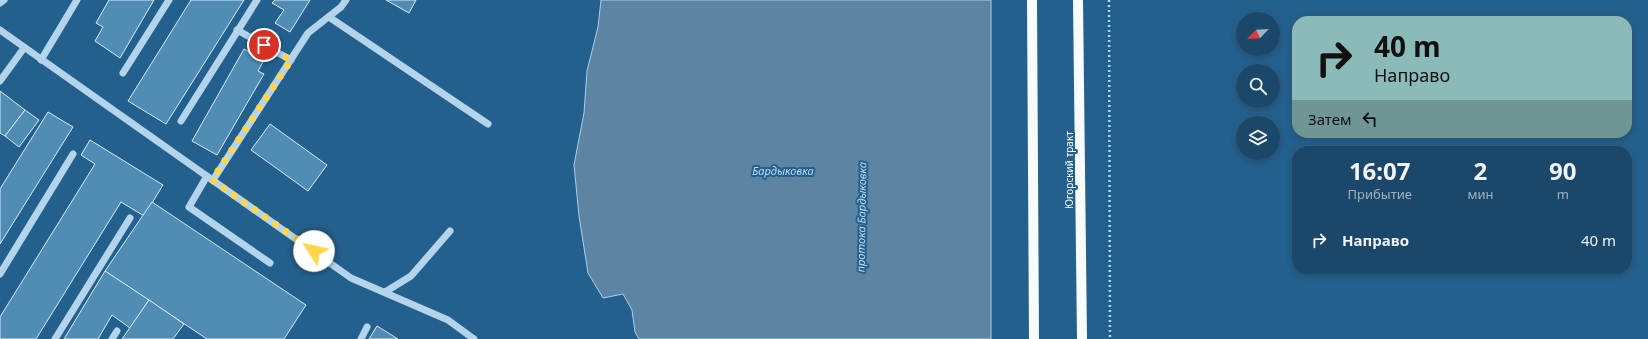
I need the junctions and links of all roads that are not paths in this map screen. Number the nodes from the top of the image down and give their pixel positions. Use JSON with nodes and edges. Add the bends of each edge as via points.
{"nodes":[{"id":1,"x":4,"y":0,"type":"edge"},
{"id":2,"x":77,"y":0,"type":"edge"},
{"id":3,"x":169,"y":0,"type":"edge"},
{"id":4,"x":257,"y":0,"type":"edge"},
{"id":5,"x":346,"y":0,"type":"edge"},
{"id":6,"x":1032,"y":0,"type":"edge"},
{"id":7,"x":1078,"y":0,"type":"edge"},
{"id":8,"x":0,"y":3,"type":"edge"},
{"id":9,"x":329,"y":17,"type":"junction"},
{"id":10,"x":0,"y":30,"type":"edge"},
{"id":11,"x":237,"y":30,"type":"junction"},
{"id":12,"x":24,"y":48,"type":"junction"},
{"id":13,"x":41,"y":60,"type":"junction"},
{"id":14,"x":291,"y":60,"type":"junction"},
{"id":15,"x":124,"y":73,"type":"dead end"},
{"id":16,"x":0,"y":81,"type":"edge"},
{"id":17,"x":181,"y":121,"type":"dead end"},
{"id":18,"x":488,"y":124,"type":"dead end"},
{"id":19,"x":73,"y":154,"type":"dead end"},
{"id":20,"x":210,"y":178,"type":"junction"},
{"id":21,"x":130,"y":218,"type":"dead end"},
{"id":22,"x":450,"y":231,"type":"dead end"},
{"id":23,"x":270,"y":263,"type":"dead end"},
{"id":24,"x":0,"y":274,"type":"edge"},
{"id":25,"x":385,"y":292,"type":"junction"},
{"id":26,"x":367,"y":327,"type":"dead end"},
{"id":27,"x":117,"y":331,"type":"dead end"},
{"id":28,"x":56,"y":339,"type":"edge"},
{"id":29,"x":112,"y":339,"type":"edge"},
{"id":30,"x":361,"y":339,"type":"edge"},
{"id":31,"x":474,"y":339,"type":"edge"},
{"id":32,"x":1034,"y":339,"type":"edge"},
{"id":33,"x":1082,"y":339,"type":"edge"}],
"edges":[{"from":1,"to":8,"type":"lane"},
{"from":2,"to":13,"type":"lane"},
{"from":3,"to":15,"type":"lane"},
{"from":4,"to":11,"type":"lane"},
{"from":5,"to":9,"type":"lane"},
{"from":6,"to":32,"type":"main road"},
{"from":7,"to":33,"type":"main road","name":"Югорский тракт"},
{"from":9,"to":14,"type":"lane","via":[[308,33]]},
{"from":9,"to":18,"type":"lane"},
{"from":10,"to":12,"type":"lane"},
{"from":11,"to":14,"type":"lane"},
{"from":11,"to":17,"type":"lane"},
{"from":12,"to":13,"type":"lane"},
{"from":12,"to":16,"type":"lane"},
{"from":13,"to":20,"type":"lane"},
{"from":14,"to":20,"type":"lane"},
{"from":19,"to":24,"type":"lane"},
{"from":20,"to":23,"type":"lane","via":[[189,208]]},
{"from":20,"to":25,"type":"lane","via":[[351,278]]},
{"from":21,"to":28,"type":"lane"},
{"from":22,"to":25,"type":"lane","via":[[411,276]]},
{"from":25,"to":31,"type":"lane","via":[[448,320]]},
{"from":26,"to":30,"type":"lane"},
{"from":27,"to":29,"type":"lane"}]}
